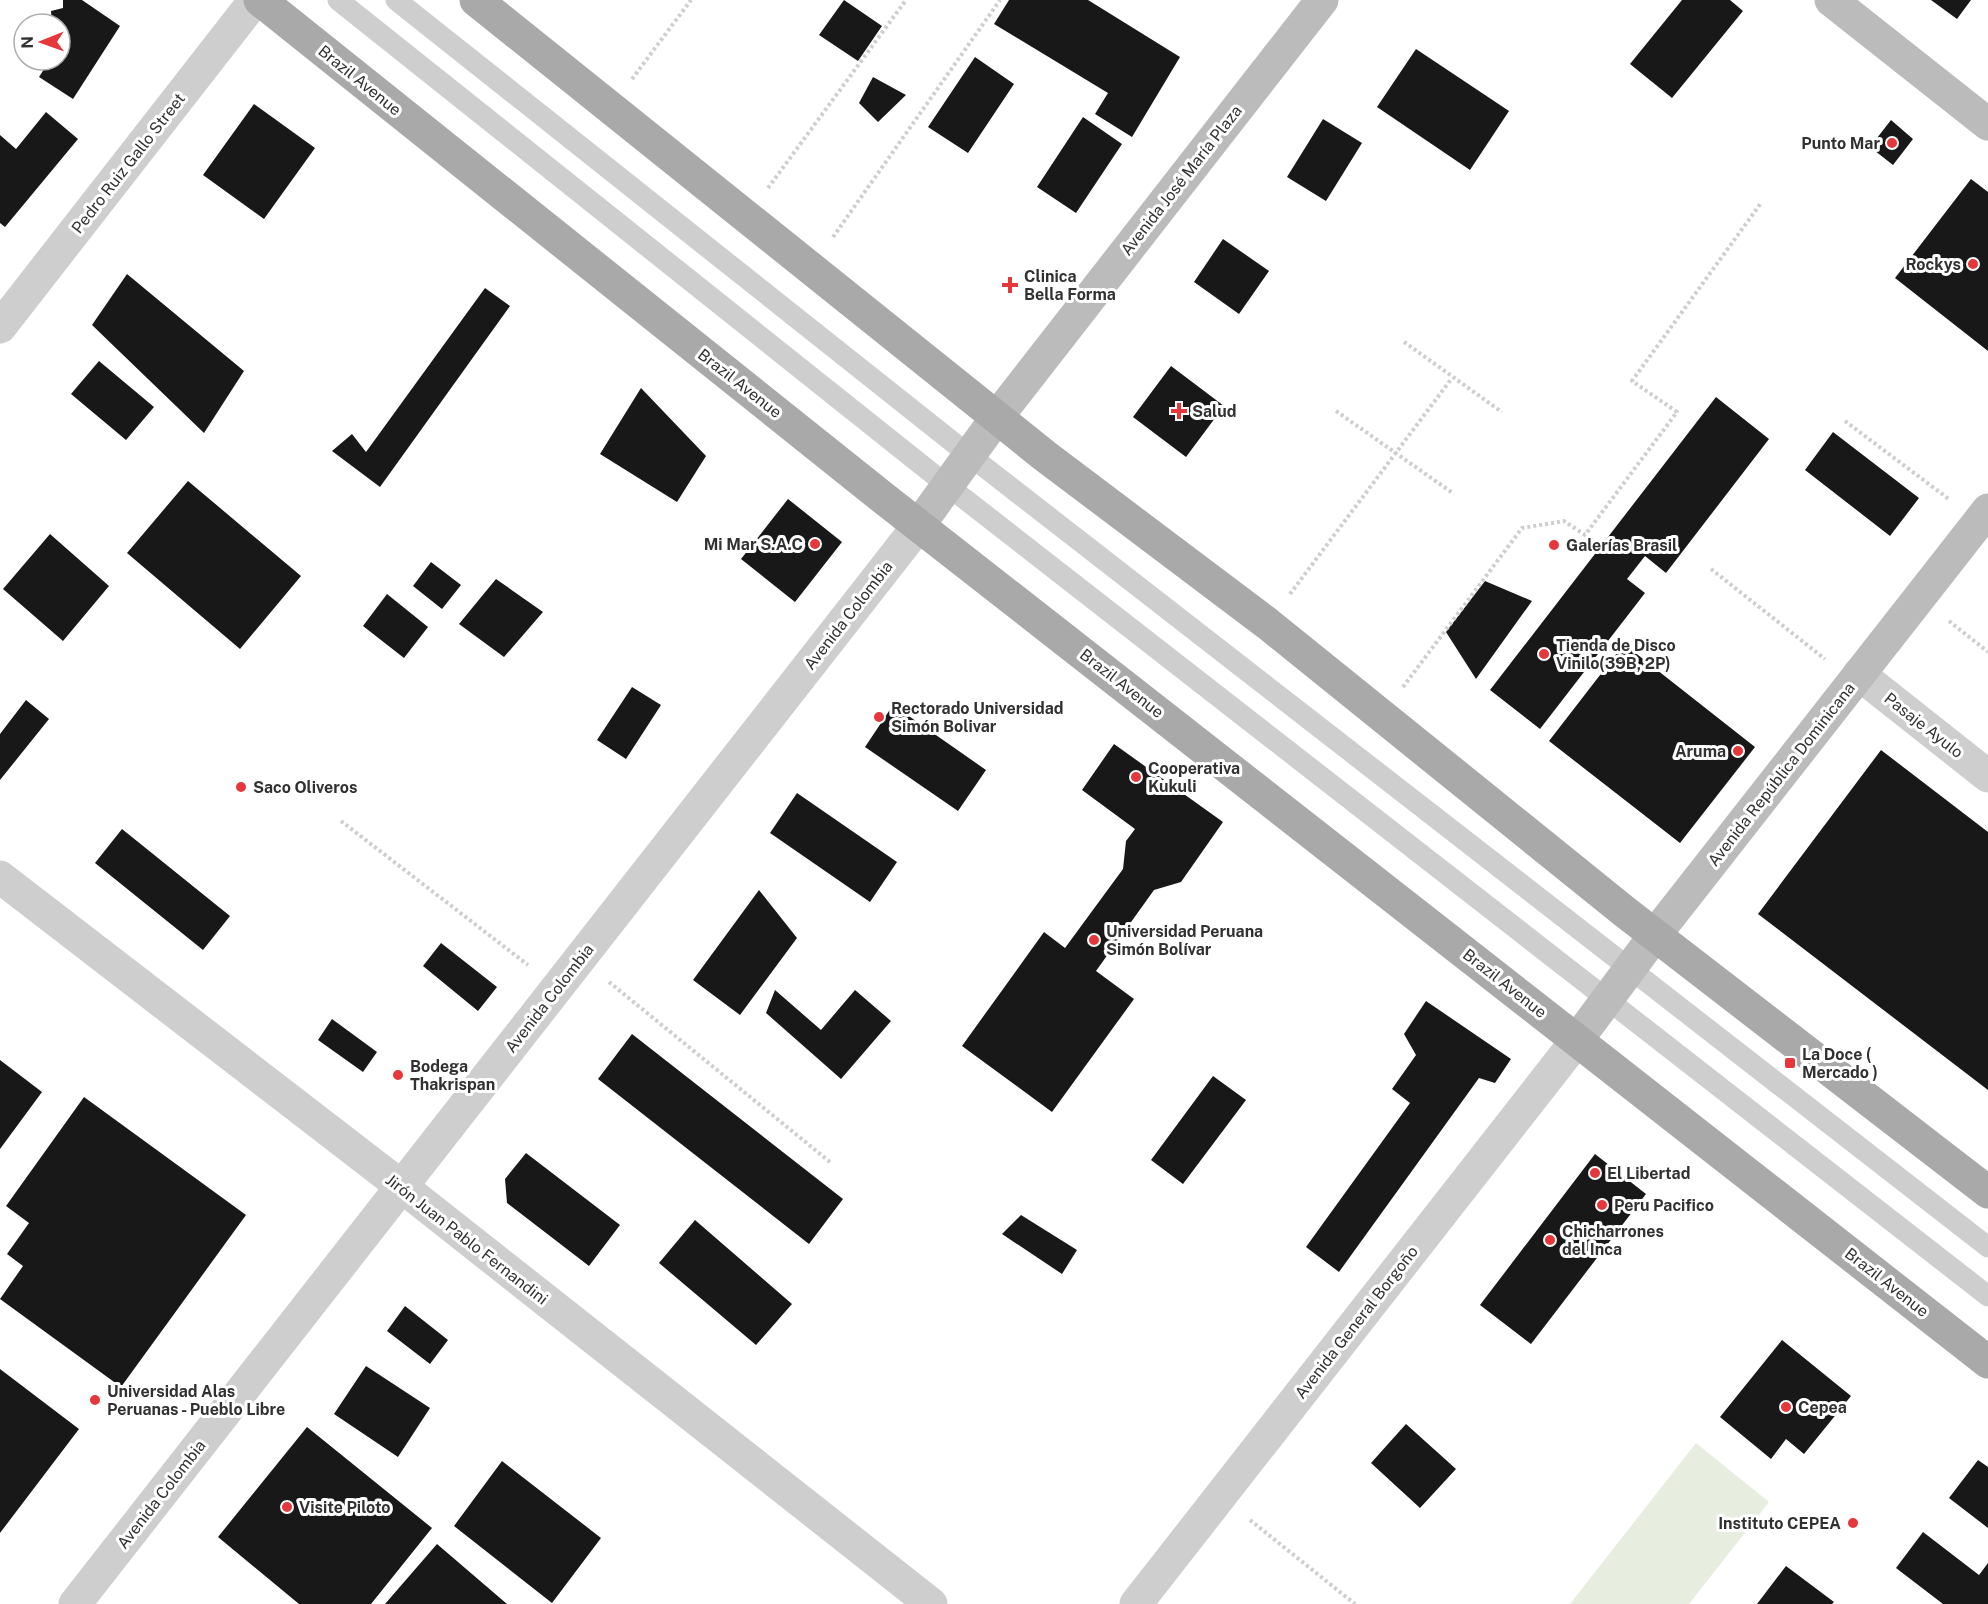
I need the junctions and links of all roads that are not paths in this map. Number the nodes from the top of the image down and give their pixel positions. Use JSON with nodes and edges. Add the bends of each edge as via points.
{"nodes":[{"id":1,"x":258,"y":0,"type":"edge"},
{"id":2,"x":338,"y":0,"type":"edge"},
{"id":3,"x":396,"y":0,"type":"edge"},
{"id":4,"x":476,"y":0,"type":"edge"},
{"id":5,"x":1322,"y":0,"type":"edge"},
{"id":6,"x":1831,"y":0,"type":"edge"},
{"id":7,"x":1988,"y":124,"type":"edge"},
{"id":8,"x":0,"y":327,"type":"edge"},
{"id":9,"x":997,"y":417,"type":"junction"},
{"id":10,"x":969,"y":455,"type":"junction"},
{"id":11,"x":948,"y":486,"type":"junction"},
{"id":12,"x":1983,"y":516,"type":"edge"},
{"id":13,"x":919,"y":525,"type":"junction"},
{"id":14,"x":1856,"y":678,"type":"junction"},
{"id":15,"x":1988,"y":776,"type":"edge"},
{"id":16,"x":0,"y":877,"type":"edge"},
{"id":17,"x":1655,"y":935,"type":"junction"},
{"id":18,"x":1630,"y":969,"type":"junction"},
{"id":19,"x":1607,"y":1000,"type":"junction"},
{"id":20,"x":1577,"y":1040,"type":"junction"},
{"id":21,"x":401,"y":1186,"type":"junction"},
{"id":22,"x":1988,"y":1192,"type":"edge"},
{"id":23,"x":1988,"y":1246,"type":"edge"},
{"id":24,"x":1988,"y":1296,"type":"edge"},
{"id":25,"x":1988,"y":1362,"type":"edge"},
{"id":26,"x":75,"y":1604,"type":"edge"},
{"id":27,"x":932,"y":1604,"type":"edge"},
{"id":28,"x":1136,"y":1604,"type":"edge"}],
"edges":[{"from":1,"to":8,"type":"street","name":"Pedro Ruiz Gallo Street"},
{"from":1,"to":13,"type":"main road","name":"Brazil Avenue"},
{"from":2,"to":11,"type":"lane"},
{"from":3,"to":10,"type":"lane"},
{"from":4,"to":9,"type":"main road"},
{"from":5,"to":9,"type":"street","name":"Avenida José María Plaza"},
{"from":6,"to":7,"type":"street"},
{"from":9,"to":10,"type":"street","name":"Avenida Colombia"},
{"from":9,"to":17,"type":"main road","via":[[1268,624]]},
{"from":10,"to":11,"type":"street","name":"Avenida Colombia"},
{"from":10,"to":18,"type":"lane"},
{"from":11,"to":13,"type":"street","name":"Avenida Colombia"},
{"from":11,"to":19,"type":"lane"},
{"from":12,"to":14,"type":"street","name":"Avenida República Dominicana"},
{"from":13,"to":20,"type":"main road","name":"Brazil Avenue"},
{"from":13,"to":21,"type":"street","name":"Avenida Colombia"},
{"from":14,"to":15,"type":"street","name":"Pasaje Ayulo"},
{"from":14,"to":17,"type":"street","name":"Avenida República Dominicana"},
{"from":16,"to":21,"type":"street","name":"Jirón Juan Pablo Fernandini"},
{"from":17,"to":18,"type":"street","name":"Avenida República Dominicana"},
{"from":17,"to":22,"type":"main road"},
{"from":18,"to":19,"type":"street","name":"Avenida República Dominicana"},
{"from":18,"to":23,"type":"lane"},
{"from":19,"to":20,"type":"street","name":"Avenida República Dominicana"},
{"from":19,"to":24,"type":"lane"},
{"from":20,"to":25,"type":"main road","name":"Brazil Avenue"},
{"from":20,"to":28,"type":"street","name":"Avenida General Borgoño"},
{"from":21,"to":26,"type":"street","name":"Avenida Colombia"},
{"from":21,"to":27,"type":"street","name":"Jirón Juan Pablo Fernandini"}]}
